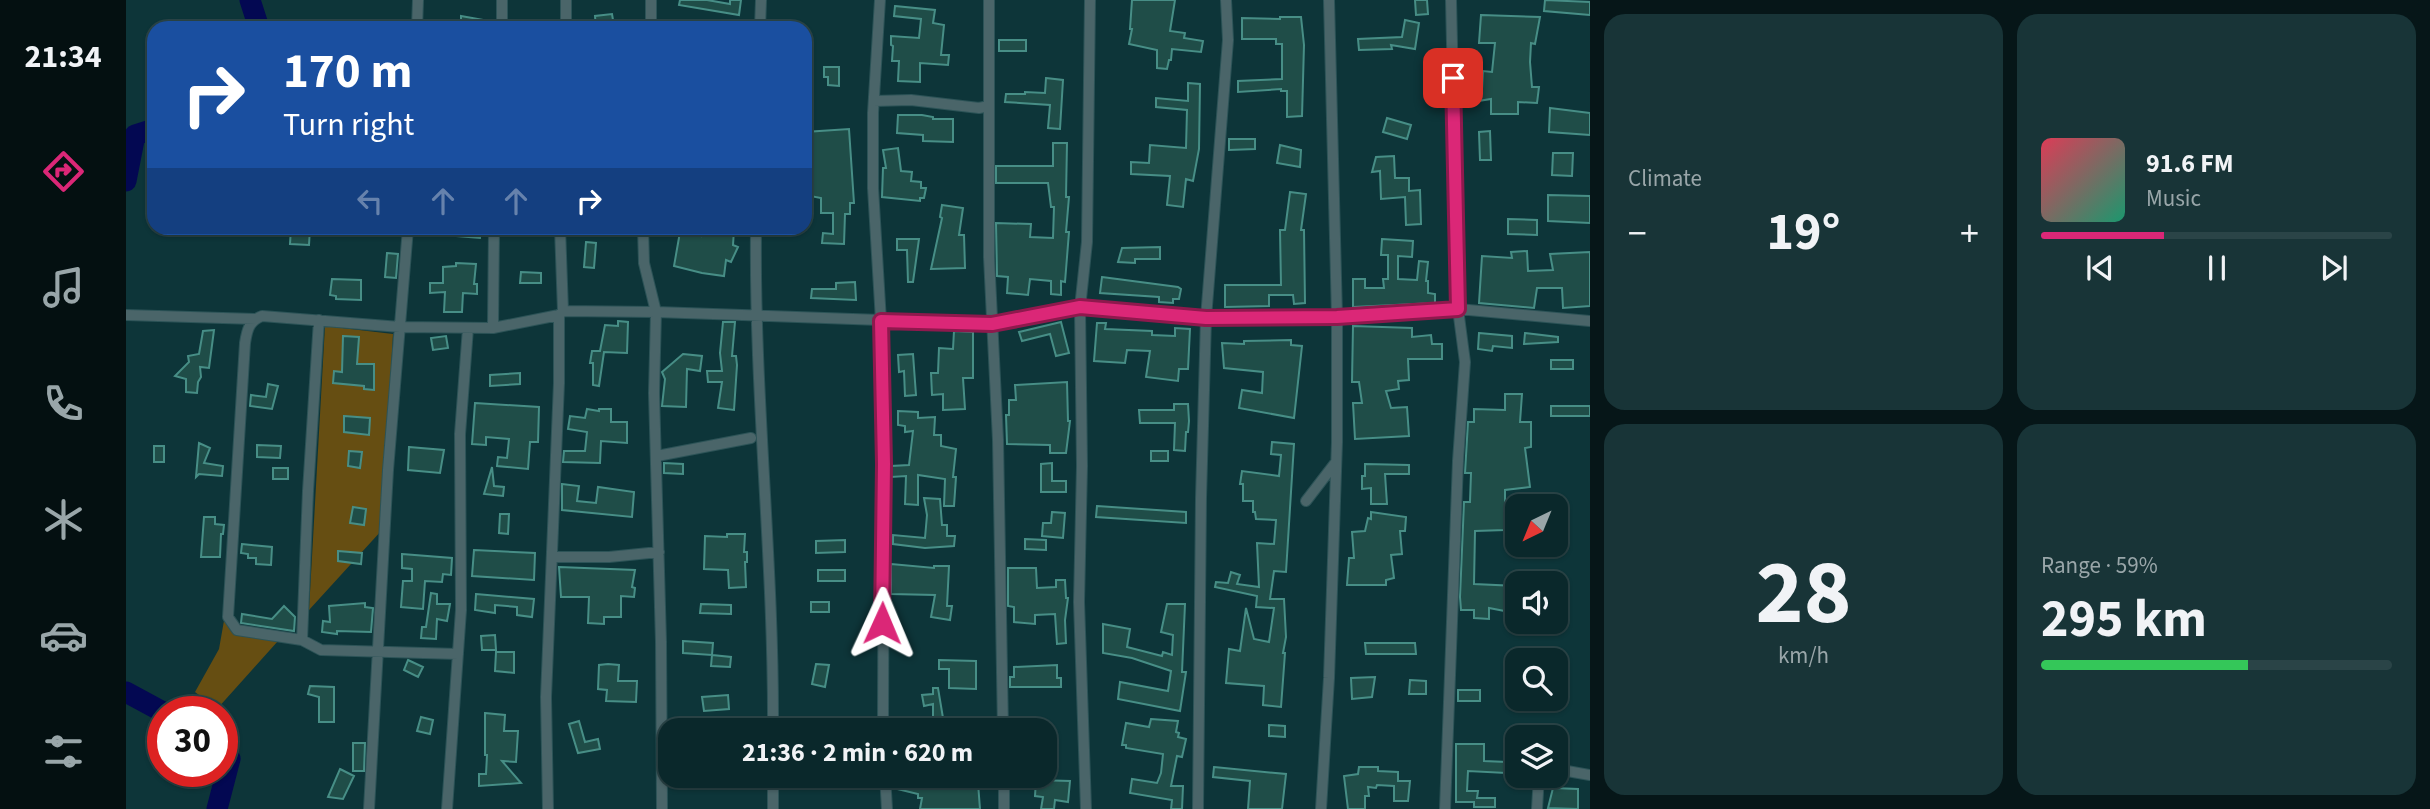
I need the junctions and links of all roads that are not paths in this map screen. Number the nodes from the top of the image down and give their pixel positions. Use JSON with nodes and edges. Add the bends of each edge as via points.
{"nodes":[{"id":1,"x":418,"y":0,"type":"edge"},
{"id":2,"x":502,"y":0,"type":"edge"},
{"id":3,"x":566,"y":0,"type":"edge"},
{"id":4,"x":651,"y":0,"type":"edge"},
{"id":5,"x":761,"y":0,"type":"edge"},
{"id":6,"x":880,"y":0,"type":"edge"},
{"id":7,"x":989,"y":0,"type":"edge"},
{"id":8,"x":1090,"y":0,"type":"edge"},
{"id":9,"x":1226,"y":0,"type":"edge"},
{"id":10,"x":1329,"y":0,"type":"edge"},
{"id":11,"x":1451,"y":0,"type":"edge"},
{"id":12,"x":417,"y":21,"type":"edge"},
{"id":13,"x":502,"y":21,"type":"edge"},
{"id":14,"x":566,"y":21,"type":"edge"},
{"id":15,"x":651,"y":21,"type":"edge"},
{"id":16,"x":760,"y":21,"type":"edge"},
{"id":17,"x":874,"y":102,"type":"junction"},
{"id":18,"x":989,"y":106,"type":"junction"},
{"id":19,"x":407,"y":235,"type":"edge"},
{"id":20,"x":494,"y":235,"type":"edge"},
{"id":21,"x":560,"y":235,"type":"edge"},
{"id":22,"x":643,"y":235,"type":"edge"},
{"id":23,"x":756,"y":235,"type":"edge"},
{"id":24,"x":1080,"y":307,"type":"junction"},
{"id":25,"x":1458,"y":309,"type":"junction"},
{"id":26,"x":656,"y":312,"type":"junction"},
{"id":27,"x":561,"y":313,"type":"junction"},
{"id":28,"x":126,"y":315,"type":"edge"},
{"id":29,"x":755,"y":315,"type":"junction"},
{"id":30,"x":1337,"y":317,"type":"junction"},
{"id":31,"x":1206,"y":318,"type":"junction"},
{"id":32,"x":254,"y":319,"type":"junction"},
{"id":33,"x":319,"y":320,"type":"junction"},
{"id":34,"x":881,"y":321,"type":"junction"},
{"id":35,"x":1590,"y":321,"type":"edge"},
{"id":36,"x":992,"y":324,"type":"junction"},
{"id":37,"x":400,"y":327,"type":"junction"},
{"id":38,"x":468,"y":328,"type":"junction"},
{"id":39,"x":493,"y":328,"type":"junction"},
{"id":40,"x":751,"y":438,"type":"dead end"},
{"id":41,"x":657,"y":456,"type":"junction"},
{"id":42,"x":1336,"y":462,"type":"junction"},
{"id":43,"x":1306,"y":501,"type":"dead end"},
{"id":44,"x":659,"y":552,"type":"junction"},
{"id":45,"x":553,"y":557,"type":"junction"},
{"id":46,"x":302,"y":640,"type":"junction"},
{"id":47,"x":378,"y":651,"type":"junction"},
{"id":48,"x":458,"y":654,"type":"junction"},
{"id":49,"x":773,"y":718,"type":"edge"},
{"id":50,"x":883,"y":718,"type":"edge"},
{"id":51,"x":1003,"y":718,"type":"edge"},
{"id":52,"x":1568,"y":771,"type":"edge"},
{"id":53,"x":1590,"y":775,"type":"edge"},
{"id":54,"x":773,"y":788,"type":"edge"},
{"id":55,"x":886,"y":788,"type":"edge"},
{"id":56,"x":1004,"y":788,"type":"edge"},
{"id":57,"x":1538,"y":788,"type":"edge"},
{"id":58,"x":369,"y":809,"type":"edge"},
{"id":59,"x":447,"y":809,"type":"edge"},
{"id":60,"x":548,"y":809,"type":"edge"},
{"id":61,"x":662,"y":809,"type":"edge"},
{"id":62,"x":773,"y":809,"type":"edge"},
{"id":63,"x":887,"y":809,"type":"edge"},
{"id":64,"x":1004,"y":809,"type":"edge"},
{"id":65,"x":1086,"y":809,"type":"edge"},
{"id":66,"x":1198,"y":809,"type":"edge"},
{"id":67,"x":1321,"y":809,"type":"edge"},
{"id":68,"x":1445,"y":809,"type":"edge"},
{"id":69,"x":1537,"y":809,"type":"edge"}],
"edges":[{"from":1,"to":12,"type":"street"},
{"from":2,"to":13,"type":"street"},
{"from":3,"to":14,"type":"street"},
{"from":4,"to":15,"type":"street"},
{"from":5,"to":16,"type":"street"},
{"from":6,"to":17,"type":"street"},
{"from":7,"to":18,"type":"street"},
{"from":8,"to":24,"type":"street","via":[[1087,242]]},
{"from":9,"to":31,"type":"street","via":[[1228,40]]},
{"from":10,"to":30,"type":"street"},
{"from":11,"to":25,"type":"street"},
{"from":17,"to":18,"type":"street"},
{"from":17,"to":34,"type":"street","via":[[873,188]]},
{"from":18,"to":36,"type":"street"},
{"from":19,"to":37,"type":"street"},
{"from":20,"to":39,"type":"street"},
{"from":21,"to":27,"type":"street"},
{"from":22,"to":26,"type":"street","via":[[644,263]]},
{"from":23,"to":29,"type":"street"},
{"from":24,"to":31,"type":"street"},
{"from":24,"to":36,"type":"street"},
{"from":24,"to":65,"type":"street","via":[[1079,602]]},
{"from":25,"to":30,"type":"street"},
{"from":25,"to":35,"type":"street"},
{"from":25,"to":68,"type":"street","via":[[1465,362]]},
{"from":26,"to":27,"type":"street"},
{"from":26,"to":29,"type":"street"},
{"from":26,"to":41,"type":"street"},
{"from":27,"to":39,"type":"street"},
{"from":27,"to":45,"type":"street"},
{"from":28,"to":32,"type":"street"},
{"from":29,"to":34,"type":"street"},
{"from":29,"to":49,"type":"street","via":[[768,518]]},
{"from":30,"to":31,"type":"street"},
{"from":30,"to":42,"type":"street"},
{"from":31,"to":66,"type":"street"},
{"from":32,"to":33,"type":"street"},
{"from":32,"to":46,"type":"street","via":[[245,343],[228,617],[237,629]]},
{"from":33,"to":37,"type":"street"},
{"from":33,"to":46,"type":"street"},
{"from":34,"to":36,"type":"street"},
{"from":34,"to":50,"type":"street"},
{"from":36,"to":51,"type":"street"},
{"from":37,"to":38,"type":"street"},
{"from":37,"to":47,"type":"street"},
{"from":38,"to":39,"type":"street"},
{"from":38,"to":48,"type":"street","via":[[460,434]]},
{"from":40,"to":41,"type":"street"},
{"from":41,"to":44,"type":"street"},
{"from":42,"to":43,"type":"street"},
{"from":42,"to":67,"type":"street"},
{"from":44,"to":45,"type":"street"},
{"from":44,"to":61,"type":"street"},
{"from":45,"to":60,"type":"street","via":[[546,697]]},
{"from":46,"to":47,"type":"street","via":[[321,650]]},
{"from":47,"to":48,"type":"street"},
{"from":47,"to":58,"type":"street"},
{"from":48,"to":59,"type":"street"},
{"from":52,"to":53,"type":"street"},
{"from":54,"to":62,"type":"street"},
{"from":55,"to":63,"type":"street"},
{"from":56,"to":64,"type":"street"},
{"from":57,"to":69,"type":"street"}]}
